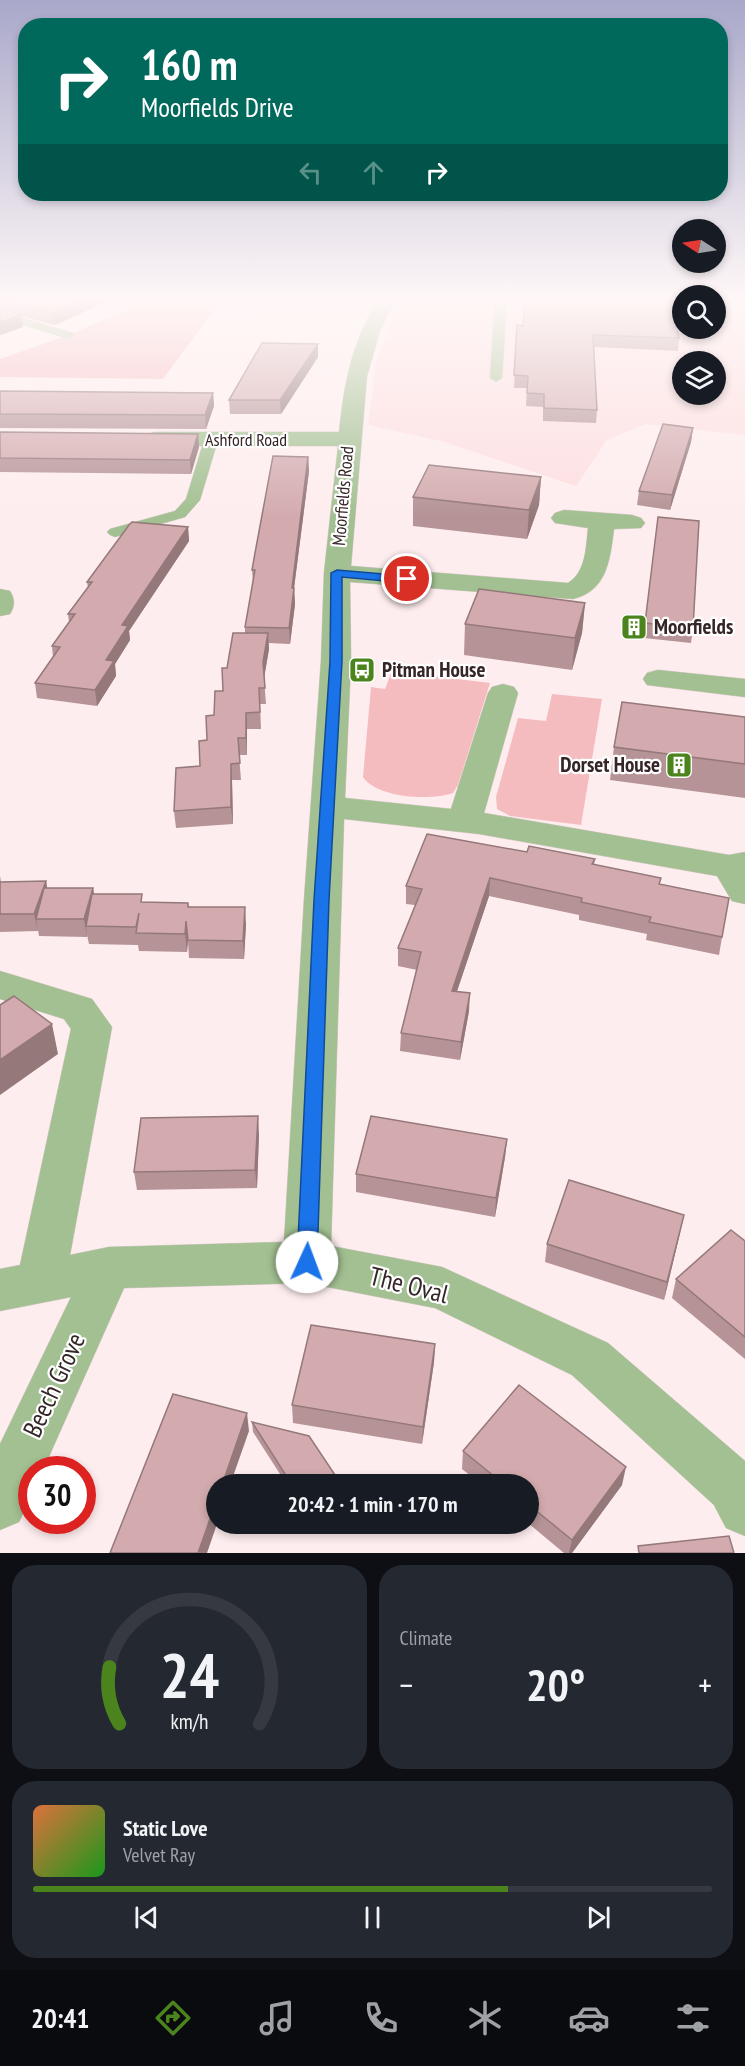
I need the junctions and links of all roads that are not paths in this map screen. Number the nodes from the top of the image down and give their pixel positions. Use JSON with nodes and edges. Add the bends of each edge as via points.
{"nodes":[{"id":1,"x":357,"y":372,"type":"edge"},
{"id":2,"x":496,"y":372,"type":"edge"},
{"id":3,"x":496,"y":378,"type":"dead end"},
{"id":4,"x":129,"y":439,"type":"edge"},
{"id":5,"x":348,"y":439,"type":"junction"},
{"id":6,"x":211,"y":440,"type":"junction"},
{"id":7,"x":564,"y":518,"type":"dead end"},
{"id":8,"x":602,"y":521,"type":"junction"},
{"id":9,"x":632,"y":523,"type":"dead end"},
{"id":10,"x":115,"y":532,"type":"dead end"},
{"id":11,"x":337,"y":573,"type":"junction"},
{"id":12,"x":0,"y":597,"type":"edge"},
{"id":13,"x":0,"y":608,"type":"edge"},
{"id":14,"x":658,"y":679,"type":"dead end"},
{"id":15,"x":745,"y":688,"type":"edge"},
{"id":16,"x":503,"y":693,"type":"dead end"},
{"id":17,"x":328,"y":807,"type":"junction"},
{"id":18,"x":464,"y":822,"type":"junction"},
{"id":19,"x":740,"y":874,"type":"edge"},
{"id":20,"x":0,"y":985,"type":"edge"},
{"id":21,"x":307,"y":1262,"type":"junction"},
{"id":22,"x":109,"y":1268,"type":"junction"},
{"id":23,"x":20,"y":1285,"type":"edge"},
{"id":24,"x":0,"y":1503,"type":"edge"},
{"id":25,"x":745,"y":1509,"type":"edge"}],
"edges":[{"from":1,"to":5,"type":"street","name":"Moorfields Road"},
{"from":2,"to":3,"type":"lane"},
{"from":4,"to":6,"type":"street","name":"Ashford Road"},
{"from":5,"to":6,"type":"street","name":"Ashford Road"},
{"from":5,"to":11,"type":"street","name":"Moorfields Road"},
{"from":6,"to":10,"type":"lane","via":[[194,500],[180,513]]},
{"from":7,"to":8,"type":"street"},
{"from":8,"to":9,"type":"street"},
{"from":8,"to":11,"type":"street","via":[[593,571],[588,583],[575,591]]},
{"from":11,"to":17,"type":"street","name":"Moorfields Road"},
{"from":12,"to":13,"type":"street"},
{"from":14,"to":15,"type":"street"},
{"from":16,"to":18,"type":"street"},
{"from":17,"to":18,"type":"street","via":[[383,810]]},
{"from":17,"to":21,"type":"street","name":"Moorfields Road"},
{"from":18,"to":19,"type":"street"},
{"from":20,"to":23,"type":"street","via":[[78,1009],[92,1027]]},
{"from":21,"to":22,"type":"street","name":"The Oval"},
{"from":21,"to":25,"type":"street","name":"The Oval","via":[[442,1288],[590,1359],[733,1486]]},
{"from":22,"to":23,"type":"street","name":"The Oval"},
{"from":22,"to":24,"type":"street","name":"Beech Grove"}]}
